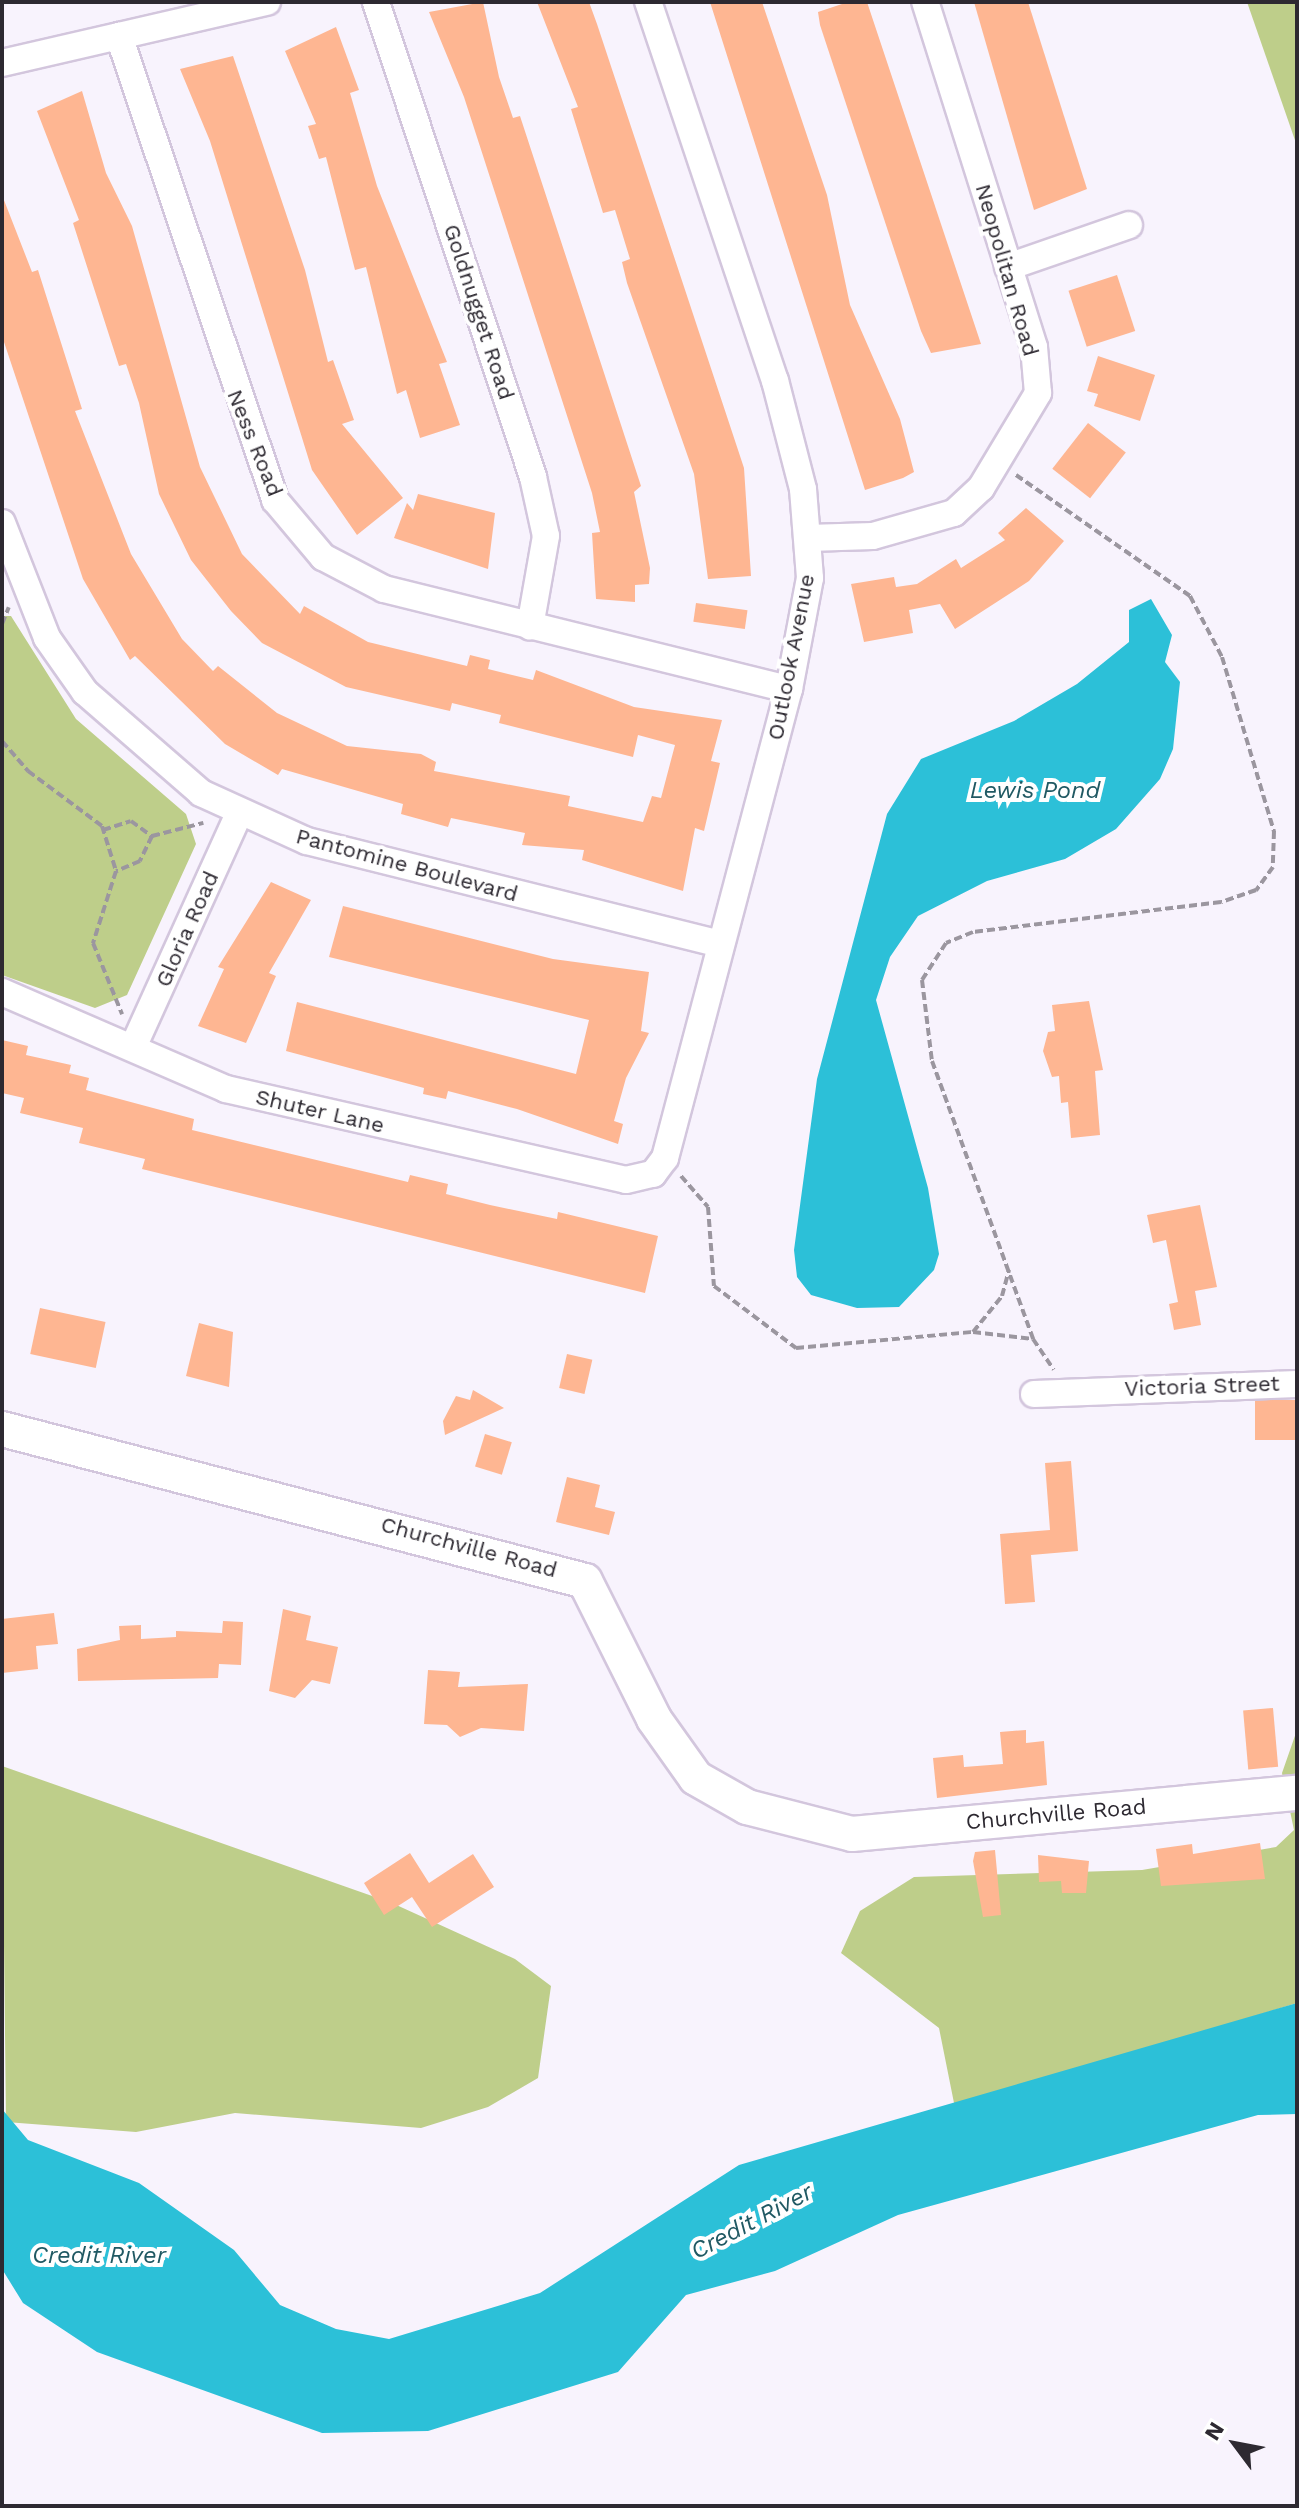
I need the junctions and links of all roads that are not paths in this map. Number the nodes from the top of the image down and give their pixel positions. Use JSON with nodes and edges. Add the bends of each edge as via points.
{"nodes":[{"id":1,"x":267,"y":2,"type":"edge"},
{"id":2,"x":376,"y":2,"type":"edge"},
{"id":3,"x":648,"y":2,"type":"edge"},
{"id":4,"x":925,"y":2,"type":"edge"},
{"id":5,"x":119,"y":36,"type":"junction"},
{"id":6,"x":2,"y":63,"type":"edge"},
{"id":7,"x":1129,"y":225,"type":"dead end"},
{"id":8,"x":1008,"y":267,"type":"junction"},
{"id":9,"x":2,"y":523,"type":"edge"},
{"id":10,"x":808,"y":538,"type":"junction"},
{"id":11,"x":11,"y":582,"type":"edge"},
{"id":12,"x":530,"y":627,"type":"junction"},
{"id":13,"x":789,"y":689,"type":"junction"},
{"id":14,"x":239,"y":814,"type":"junction"},
{"id":15,"x":720,"y":944,"type":"junction"},
{"id":16,"x":2,"y":992,"type":"edge"},
{"id":17,"x":134,"y":1045,"type":"junction"},
{"id":18,"x":659,"y":1166,"type":"joint"},
{"id":19,"x":1297,"y":1384,"type":"edge"},
{"id":20,"x":1034,"y":1394,"type":"dead end"},
{"id":21,"x":2,"y":1429,"type":"edge"},
{"id":22,"x":1297,"y":1793,"type":"edge"}],
"edges":[{"from":1,"to":5,"type":"street"},
{"from":2,"to":12,"type":"street","name":"Goldnugget Road","via":[[533,477],[546,536]]},
{"from":3,"to":10,"type":"street","name":"Outlook Avenue","via":[[775,381]]},
{"from":4,"to":8,"type":"street","name":"Neopolitan Road"},
{"from":5,"to":6,"type":"street"},
{"from":5,"to":12,"type":"street","name":"Ness Road","via":[[275,500],[323,557],[350,575]]},
{"from":7,"to":8,"type":"street"},
{"from":8,"to":10,"type":"street","name":"Neopolitan Road","via":[[1034,347],[1038,393],[997,464],[954,513],[919,527]]},
{"from":9,"to":11,"type":"street","name":"Pantomine Boulevard"},
{"from":10,"to":13,"type":"street","name":"Outlook Avenue","via":[[810,578]]},
{"from":11,"to":14,"type":"street","name":"Pantomine Boulevard","via":[[85,692],[158,760]]},
{"from":12,"to":13,"type":"street","name":"Ness Road"},
{"from":13,"to":15,"type":"street","name":"Outlook Avenue"},
{"from":14,"to":15,"type":"street","name":"Pantomine Boulevard","via":[[307,841]]},
{"from":14,"to":17,"type":"street","name":"Gloria Road"},
{"from":15,"to":18,"type":"street","name":"Outlook Avenue"},
{"from":16,"to":17,"type":"street","name":"Shuter Lane"},
{"from":17,"to":18,"type":"street","name":"Shuter Lane","via":[[226,1089],[626,1180]]},
{"from":19,"to":20,"type":"street","name":"Victoria Street"},
{"from":21,"to":22,"type":"street","name":"Churchville Road","via":[[585,1581],[654,1719],[696,1778],[747,1807],[852,1834]]}]}
